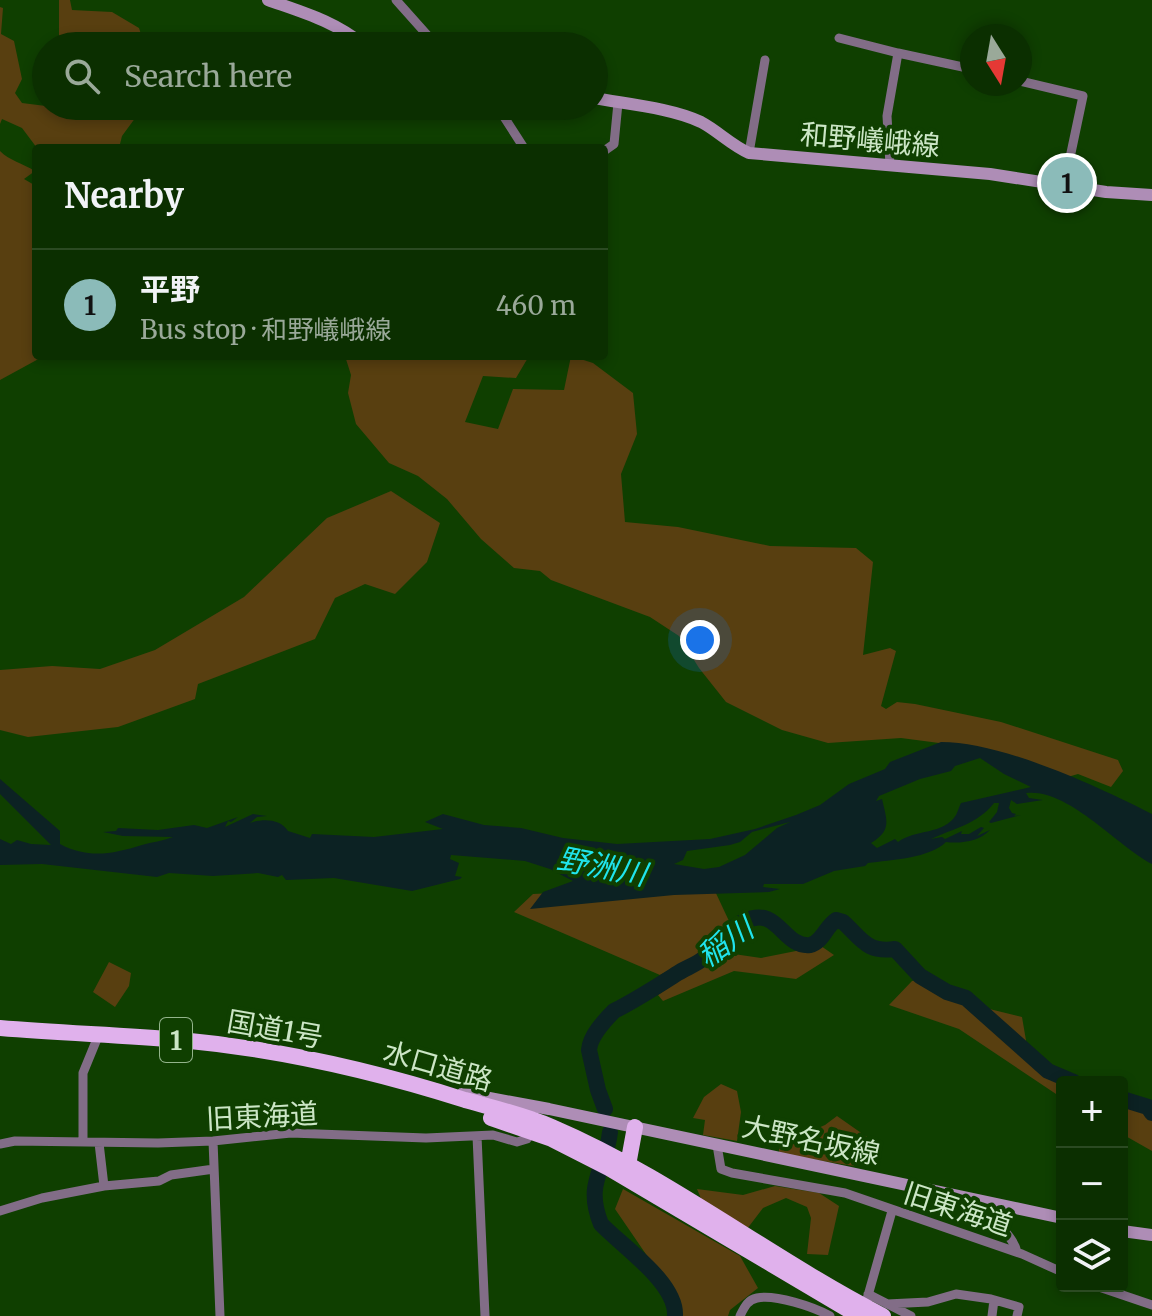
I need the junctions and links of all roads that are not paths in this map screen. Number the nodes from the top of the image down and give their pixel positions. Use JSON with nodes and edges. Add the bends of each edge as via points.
{"nodes":[{"id":1,"x":268,"y":0,"type":"edge"},
{"id":2,"x":396,"y":0,"type":"edge"},
{"id":3,"x":348,"y":32,"type":"edge"},
{"id":4,"x":425,"y":32,"type":"edge"},
{"id":5,"x":839,"y":38,"type":"dead end"},
{"id":6,"x":898,"y":53,"type":"junction"},
{"id":7,"x":765,"y":60,"type":"dead end"},
{"id":8,"x":960,"y":66,"type":"edge"},
{"id":9,"x":1032,"y":84,"type":"edge"},
{"id":10,"x":608,"y":101,"type":"edge"},
{"id":11,"x":618,"y":103,"type":"junction"},
{"id":12,"x":506,"y":120,"type":"edge"},
{"id":13,"x":521,"y":144,"type":"edge"},
{"id":14,"x":608,"y":148,"type":"edge"},
{"id":15,"x":749,"y":153,"type":"junction"},
{"id":16,"x":890,"y":165,"type":"junction"},
{"id":17,"x":1064,"y":186,"type":"junction"},
{"id":18,"x":1152,"y":195,"type":"edge"},
{"id":19,"x":0,"y":1028,"type":"edge"},
{"id":20,"x":99,"y":1034,"type":"junction"},
{"id":21,"x":350,"y":1069,"type":"junction"},
{"id":22,"x":428,"y":1088,"type":"junction"},
{"id":23,"x":520,"y":1121,"type":"junction"},
{"id":24,"x":635,"y":1127,"type":"junction"},
{"id":25,"x":477,"y":1136,"type":"junction"},
{"id":26,"x":213,"y":1141,"type":"junction"},
{"id":27,"x":83,"y":1142,"type":"junction"},
{"id":28,"x":99,"y":1143,"type":"junction"},
{"id":29,"x":0,"y":1144,"type":"edge"},
{"id":30,"x":717,"y":1145,"type":"junction"},
{"id":31,"x":617,"y":1163,"type":"junction"},
{"id":32,"x":214,"y":1169,"type":"junction"},
{"id":33,"x":104,"y":1186,"type":"junction"},
{"id":34,"x":990,"y":1203,"type":"junction"},
{"id":35,"x":0,"y":1211,"type":"edge"},
{"id":36,"x":892,"y":1211,"type":"junction"},
{"id":37,"x":1056,"y":1217,"type":"edge"},
{"id":38,"x":1128,"y":1232,"type":"edge"},
{"id":39,"x":1152,"y":1235,"type":"edge"},
{"id":40,"x":1017,"y":1252,"type":"junction"},
{"id":41,"x":1056,"y":1269,"type":"edge"},
{"id":42,"x":1114,"y":1292,"type":"edge"},
{"id":43,"x":994,"y":1300,"type":"junction"},
{"id":44,"x":1152,"y":1305,"type":"edge"},
{"id":45,"x":885,"y":1310,"type":"edge"},
{"id":46,"x":220,"y":1316,"type":"edge"},
{"id":47,"x":485,"y":1316,"type":"edge"},
{"id":48,"x":740,"y":1316,"type":"edge"},
{"id":49,"x":830,"y":1316,"type":"edge"},
{"id":50,"x":859,"y":1316,"type":"edge"},
{"id":51,"x":911,"y":1316,"type":"edge"},
{"id":52,"x":992,"y":1316,"type":"edge"},
{"id":53,"x":1017,"y":1316,"type":"edge"}],
"edges":[{"from":1,"to":3,"type":"main road"},
{"from":2,"to":4,"type":"street"},
{"from":5,"to":6,"type":"street"},
{"from":6,"to":8,"type":"street"},
{"from":6,"to":16,"type":"street","via":[[887,116]]},
{"from":7,"to":15,"type":"street"},
{"from":9,"to":17,"type":"street","via":[[1083,96]]},
{"from":10,"to":11,"type":"main road","name":"和野嶬峨線"},
{"from":11,"to":14,"type":"street","via":[[614,144]]},
{"from":11,"to":15,"type":"main road","name":"和野嶬峨線","via":[[701,122]]},
{"from":12,"to":13,"type":"street"},
{"from":15,"to":16,"type":"main road","name":"和野嶬峨線"},
{"from":16,"to":17,"type":"main road","name":"和野嶬峨線"},
{"from":17,"to":18,"type":"main road","name":"和野嶬峨線"},
{"from":19,"to":20,"type":"highway","name":"国道1号","number":"1"},
{"from":20,"to":21,"type":"highway","name":"国道1号","number":"1","via":[[227,1046]]},
{"from":20,"to":27,"type":"street","via":[[83,1073]]},
{"from":21,"to":22,"type":"highway","name":"水口道路","number":"1"},
{"from":21,"to":23,"type":"highway","name":"水口道路","number":"1"},
{"from":22,"to":23,"type":"highway","name":"水口道路","number":"1"},
{"from":22,"to":23,"type":"main road","name":"大野名坂線"},
{"from":23,"to":24,"type":"main road","name":"大野名坂線"},
{"from":23,"to":25,"type":"street","name":"旧東海道","via":[[517,1142]]},
{"from":23,"to":31,"type":"highway","name":"水口道路","number":"1"},
{"from":24,"to":30,"type":"main road","name":"大野名坂線"},
{"from":24,"to":31,"type":"highway"},
{"from":25,"to":26,"type":"street","name":"旧東海道","via":[[291,1133]]},
{"from":25,"to":47,"type":"street"},
{"from":26,"to":28,"type":"street","name":"旧東海道"},
{"from":26,"to":32,"type":"street"},
{"from":27,"to":28,"type":"street","name":"旧東海道"},
{"from":27,"to":29,"type":"street","name":"旧東海道"},
{"from":28,"to":33,"type":"street"},
{"from":30,"to":34,"type":"main road","name":"大野名坂線"},
{"from":30,"to":36,"type":"street","name":"旧東海道","via":[[721,1169],[845,1193]]},
{"from":31,"to":45,"type":"highway","name":"水口道路","number":"1","via":[[820,1281]]},
{"from":31,"to":50,"type":"highway","name":"水口道路","number":"1"},
{"from":32,"to":33,"type":"street"},
{"from":32,"to":46,"type":"street"},
{"from":33,"to":35,"type":"street"},
{"from":34,"to":37,"type":"main road","name":"大野名坂線"},
{"from":34,"to":40,"type":"street","via":[[996,1223]]},
{"from":36,"to":40,"type":"street","name":"旧東海道"},
{"from":36,"to":45,"type":"street","via":[[867,1297]]},
{"from":38,"to":39,"type":"main road"},
{"from":40,"to":41,"type":"street","name":"旧東海道"},
{"from":42,"to":44,"type":"street"},
{"from":43,"to":45,"type":"street","via":[[956,1294]]},
{"from":43,"to":52,"type":"street"},
{"from":43,"to":53,"type":"street","via":[[1019,1307]]},
{"from":45,"to":51,"type":"street"},
{"from":48,"to":49,"type":"street","via":[[756,1298]]}]}
